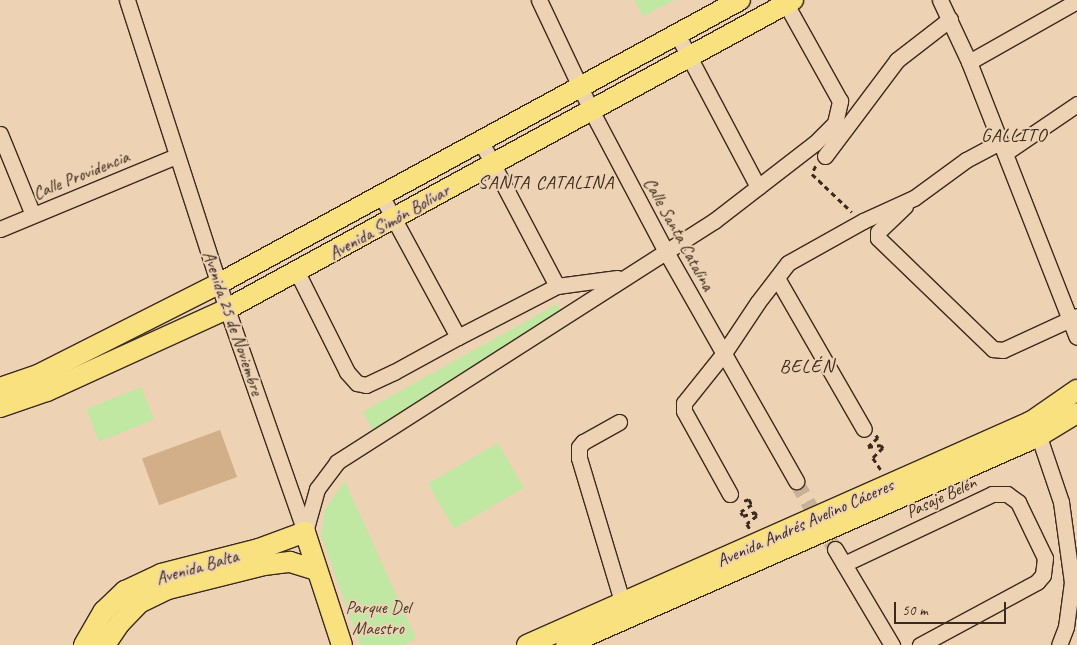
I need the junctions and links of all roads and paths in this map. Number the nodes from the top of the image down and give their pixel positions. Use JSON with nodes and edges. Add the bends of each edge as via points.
{"nodes":[{"id":1,"x":126,"y":0,"type":"edge"},
{"id":2,"x":539,"y":0,"type":"edge"},
{"id":3,"x":740,"y":0,"type":"edge"},
{"id":4,"x":940,"y":0,"type":"edge"},
{"id":5,"x":1077,"y":1,"type":"edge"},
{"id":6,"x":789,"y":2,"type":"edge"},
{"id":7,"x":762,"y":8,"type":"edge"},
{"id":8,"x":950,"y":19,"type":"junction"},
{"id":9,"x":677,"y":34,"type":"junction"},
{"id":10,"x":688,"y":57,"type":"junction"},
{"id":11,"x":969,"y":62,"type":"junction"},
{"id":12,"x":580,"y":86,"type":"junction"},
{"id":13,"x":1077,"y":104,"type":"edge"},
{"id":14,"x":591,"y":110,"type":"junction"},
{"id":15,"x":0,"y":134,"type":"edge"},
{"id":16,"x":481,"y":142,"type":"junction"},
{"id":17,"x":1002,"y":147,"type":"junction"},
{"id":18,"x":176,"y":156,"type":"junction"},
{"id":19,"x":824,"y":156,"type":"dead end"},
{"id":20,"x":795,"y":158,"type":"junction"},
{"id":21,"x":493,"y":164,"type":"junction"},
{"id":22,"x":758,"y":187,"type":"junction"},
{"id":23,"x":382,"y":197,"type":"junction"},
{"id":24,"x":914,"y":198,"type":"junction"},
{"id":25,"x":33,"y":214,"type":"junction"},
{"id":26,"x":395,"y":218,"type":"junction"},
{"id":27,"x":863,"y":222,"type":"junction"},
{"id":28,"x":0,"y":229,"type":"edge"},
{"id":29,"x":665,"y":250,"type":"junction"},
{"id":30,"x":297,"y":272,"type":"junction"},
{"id":31,"x":622,"y":277,"type":"junction"},
{"id":32,"x":778,"y":278,"type":"junction"},
{"id":33,"x":220,"y":283,"type":"junction"},
{"id":34,"x":557,"y":286,"type":"junction"},
{"id":35,"x":227,"y":309,"type":"junction"},
{"id":36,"x":1073,"y":317,"type":"edge"},
{"id":37,"x":458,"y":337,"type":"junction"},
{"id":38,"x":1077,"y":337,"type":"edge"},
{"id":39,"x":724,"y":353,"type":"junction"},
{"id":40,"x":0,"y":388,"type":"edge"},
{"id":41,"x":1077,"y":390,"type":"edge"},
{"id":42,"x":0,"y":407,"type":"edge"},
{"id":43,"x":1077,"y":413,"type":"edge"},
{"id":44,"x":619,"y":422,"type":"dead end"},
{"id":45,"x":1036,"y":428,"type":"junction"},
{"id":46,"x":864,"y":429,"type":"joint"},
{"id":47,"x":796,"y":481,"type":"tunnel mouth"},
{"id":48,"x":890,"y":484,"type":"junction"},
{"id":49,"x":730,"y":494,"type":"joint"},
{"id":50,"x":305,"y":532,"type":"junction"},
{"id":51,"x":757,"y":544,"type":"junction"},
{"id":52,"x":835,"y":549,"type":"tunnel mouth"},
{"id":53,"x":844,"y":564,"type":"junction"},
{"id":54,"x":317,"y":570,"type":"junction"},
{"id":55,"x":625,"y":612,"type":"junction"},
{"id":56,"x":587,"y":641,"type":"edge"},
{"id":57,"x":84,"y":645,"type":"edge"},
{"id":58,"x":105,"y":645,"type":"edge"},
{"id":59,"x":342,"y":645,"type":"edge"},
{"id":60,"x":527,"y":645,"type":"edge"},
{"id":61,"x":566,"y":645,"type":"edge"},
{"id":62,"x":892,"y":645,"type":"edge"},
{"id":63,"x":920,"y":645,"type":"edge"},
{"id":64,"x":1059,"y":645,"type":"edge"}],
"edges":[{"from":1,"to":18,"type":"street","name":"Avenida 25 de Noviembre"},
{"from":2,"to":12,"type":"street","name":"Calle Santa Catalina"},
{"from":3,"to":9,"type":"main road","name":"Avenida Simón Bolívar"},
{"from":4,"to":8,"type":"street"},
{"from":5,"to":11,"type":"street"},
{"from":6,"to":7,"type":"main road","name":"Avenida Simón Bolívar"},
{"from":6,"to":20,"type":"street","via":[[840,101],[834,124]]},
{"from":7,"to":10,"type":"main road","name":"Avenida Simón Bolívar"},
{"from":8,"to":11,"type":"street"},
{"from":8,"to":19,"type":"street","via":[[897,60]]},
{"from":9,"to":10,"type":"street"},
{"from":9,"to":12,"type":"main road","name":"Avenida Simón Bolívar"},
{"from":10,"to":14,"type":"main road","name":"Avenida Simón Bolívar"},
{"from":10,"to":22,"type":"street"},
{"from":11,"to":17,"type":"street"},
{"from":12,"to":14,"type":"street","name":"Calle Santa Catalina"},
{"from":12,"to":16,"type":"main road","name":"Avenida Simón Bolívar"},
{"from":13,"to":17,"type":"street"},
{"from":14,"to":21,"type":"main road","name":"Avenida Simón Bolívar"},
{"from":14,"to":29,"type":"street","name":"Calle Santa Catalina"},
{"from":15,"to":25,"type":"street"},
{"from":16,"to":21,"type":"street"},
{"from":16,"to":23,"type":"main road","name":"Avenida Simón Bolívar"},
{"from":17,"to":24,"type":"street","via":[[966,160]]},
{"from":17,"to":36,"type":"street"},
{"from":18,"to":25,"type":"street","name":"Calle Providencia"},
{"from":18,"to":33,"type":"street","name":"Avenida 25 de Noviembre"},
{"from":20,"to":22,"type":"street"},
{"from":20,"to":27,"type":"path","via":[[802,166],[812,162],[817,166],[812,174]]},
{"from":21,"to":26,"type":"main road","name":"Avenida Simón Bolívar"},
{"from":21,"to":34,"type":"street"},
{"from":22,"to":29,"type":"street","via":[[714,221]]},
{"from":23,"to":26,"type":"street"},
{"from":23,"to":33,"type":"main road","name":"Avenida Simón Bolívar"},
{"from":24,"to":27,"type":"street"},
{"from":24,"to":36,"type":"street","via":[[878,232],[878,238],[993,350],[1003,350]]},
{"from":25,"to":28,"type":"street","name":"Calle Providencia"},
{"from":26,"to":30,"type":"main road","name":"Avenida Simón Bolívar"},
{"from":26,"to":37,"type":"street"},
{"from":27,"to":32,"type":"street","via":[[788,263]]},
{"from":29,"to":31,"type":"street"},
{"from":29,"to":39,"type":"street","name":"Calle Santa Catalina"},
{"from":30,"to":35,"type":"main road","name":"Avenida Simón Bolívar"},
{"from":30,"to":37,"type":"street","via":[[346,372],[358,383],[366,385]]},
{"from":31,"to":34,"type":"street"},
{"from":31,"to":50,"type":"street","via":[[337,462],[317,490]]},
{"from":32,"to":39,"type":"street"},
{"from":32,"to":46,"type":"street"},
{"from":33,"to":35,"type":"street","name":"Avenida 25 de Noviembre"},
{"from":33,"to":40,"type":"main road","name":"Avenida Simón Bolívar","via":[[38,375]]},
{"from":34,"to":37,"type":"street"},
{"from":35,"to":42,"type":"main road","name":"Avenida Simón Bolívar","via":[[47,390]]},
{"from":35,"to":50,"type":"street","name":"Avenida 25 de Noviembre"},
{"from":36,"to":38,"type":"street"},
{"from":39,"to":47,"type":"street","name":"Calle Santa Catalina"},
{"from":39,"to":49,"type":"street","via":[[684,403],[684,411]]},
{"from":41,"to":45,"type":"main road","name":"Avenida Andrés Avelino Cáceres"},
{"from":43,"to":45,"type":"main road","name":"Avenida Andrés Avelino Cáceres"},
{"from":44,"to":55,"type":"street","via":[[584,442],[579,447],[579,458]]},
{"from":45,"to":48,"type":"main road","name":"Avenida Andrés Avelino Cáceres"},
{"from":45,"to":55,"type":"main road","name":"Avenida Andrés Avelino Cáceres"},
{"from":45,"to":64,"type":"street","via":[[1060,502],[1072,582],[1066,627]]},
{"from":46,"to":48,"type":"path","via":[[865,438],[877,435],[869,449],[881,445],[883,448],[873,458]]},
{"from":48,"to":51,"type":"main road","name":"Avenida Andrés Avelino Cáceres"},
{"from":49,"to":51,"type":"path","via":[[735,504],[749,499],[752,505],[741,512],[743,516],[755,512],[757,516],[747,524]]},
{"from":50,"to":54,"type":"main road","name":"Avenida 25 de Noviembre"},
{"from":50,"to":57,"type":"main road","name":"Avenida Balta","via":[[258,549],[161,574],[125,591],[104,611]]},
{"from":51,"to":55,"type":"main road","name":"Avenida Andrés Avelino Cáceres"},
{"from":52,"to":53,"type":"street"},
{"from":53,"to":62,"type":"street"},
{"from":53,"to":63,"type":"street","name":"Pasaje Belén","via":[[992,494],[1007,494],[1018,502],[1045,558],[1043,574],[1037,582]]},
{"from":54,"to":58,"type":"main road","name":"Avenida Balta","via":[[290,562],[264,565],[168,589],[139,603]]},
{"from":54,"to":59,"type":"main road","name":"Avenida 25 de Noviembre"},
{"from":55,"to":56,"type":"main road","name":"Avenida Andrés Avelino Cáceres"},
{"from":55,"to":60,"type":"main road","name":"Avenida Andrés Avelino Cáceres"},
{"from":56,"to":61,"type":"main road","name":"Avenida Andrés Avelino Cáceres"}]}
